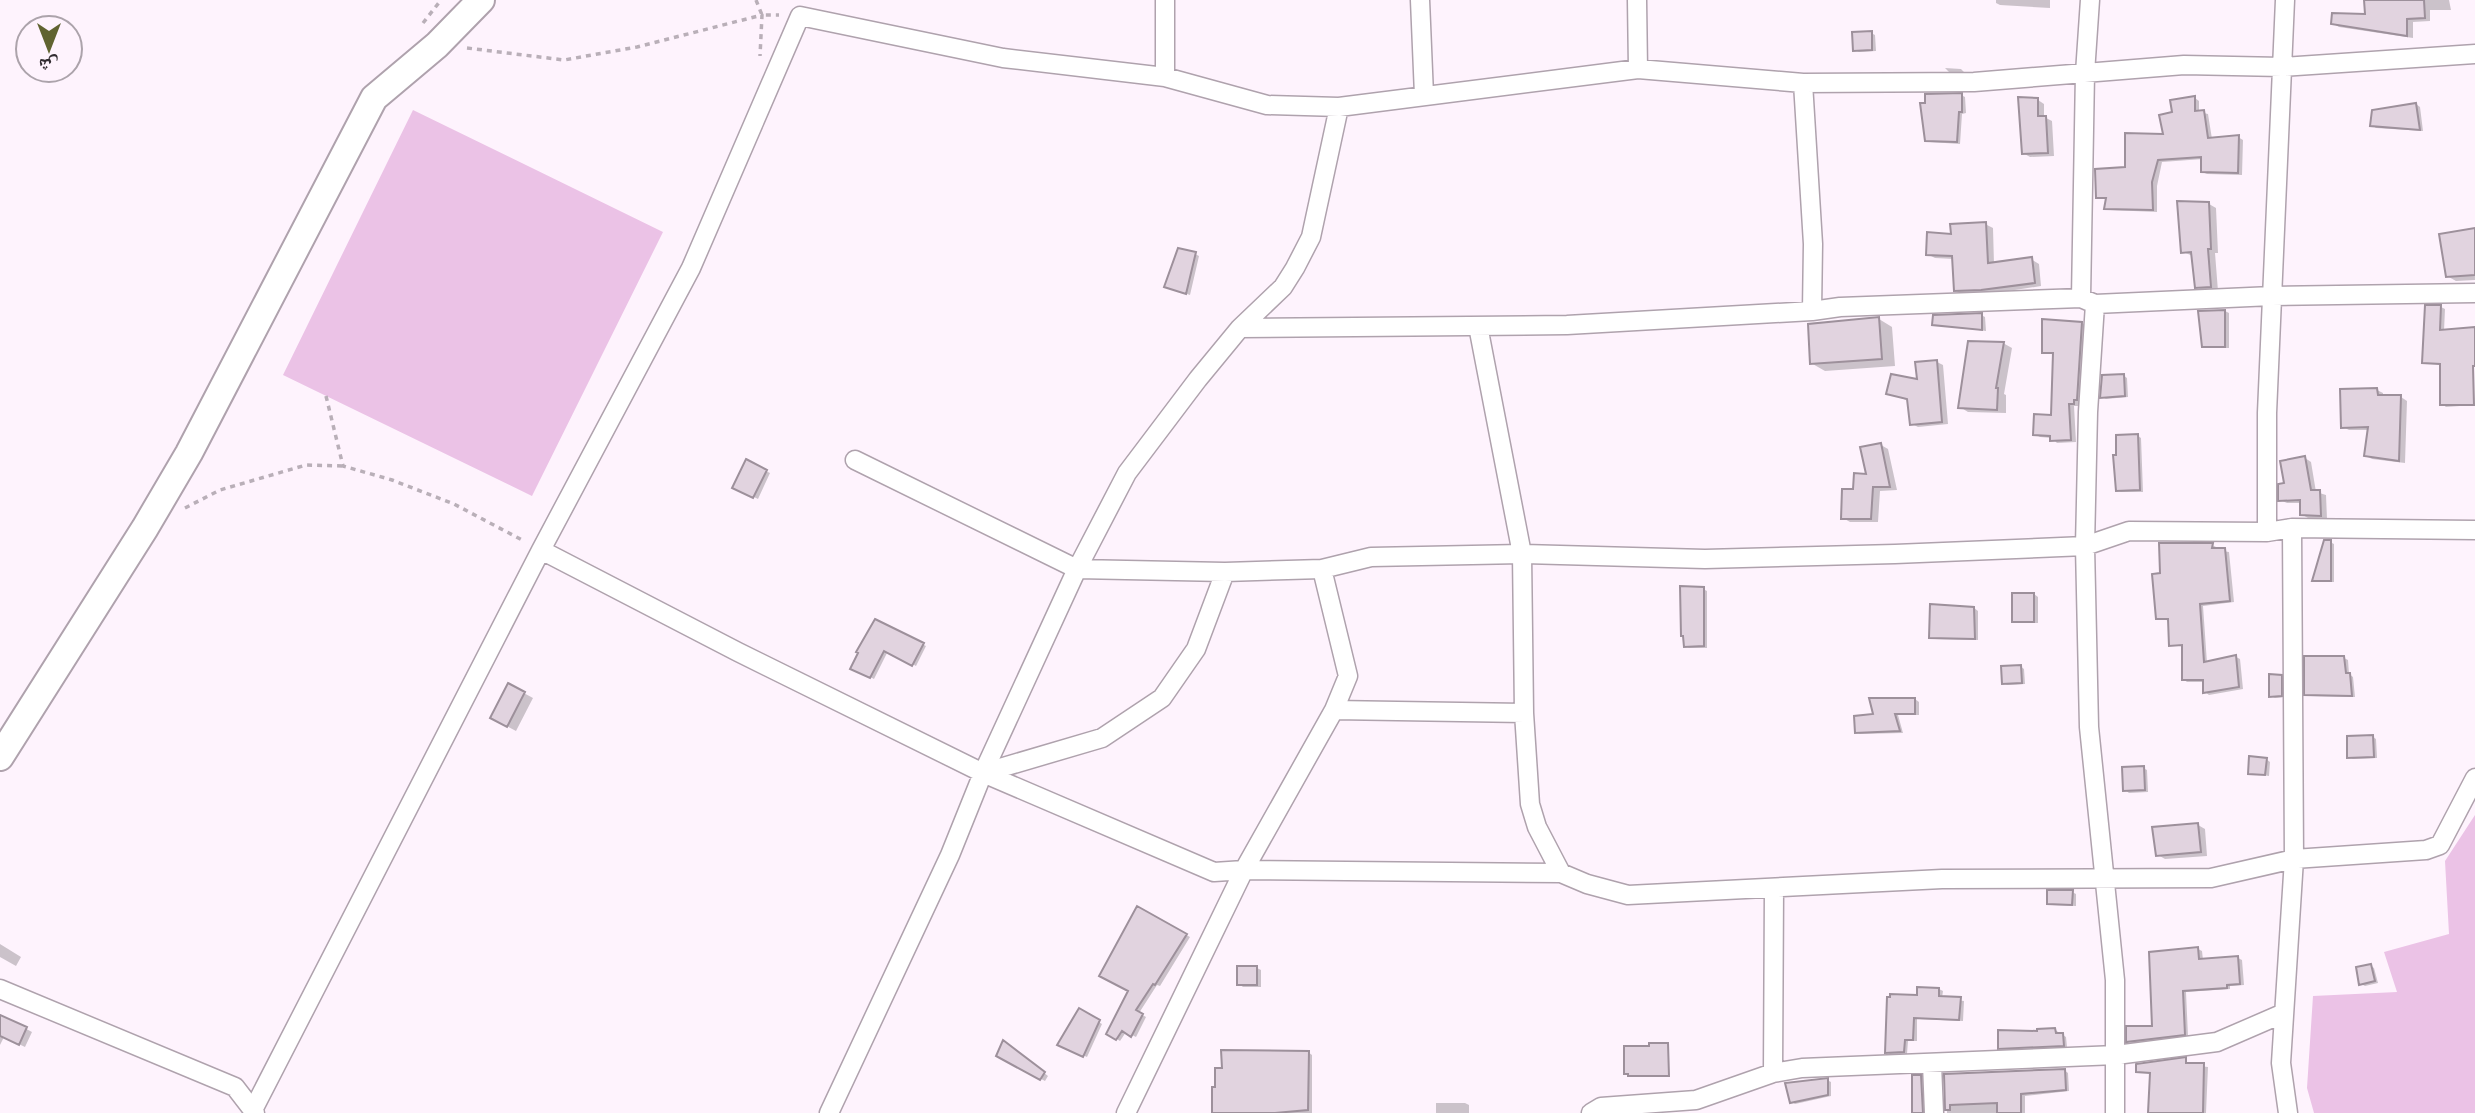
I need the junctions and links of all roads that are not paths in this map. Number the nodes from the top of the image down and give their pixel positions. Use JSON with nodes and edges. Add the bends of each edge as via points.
{"nodes":[{"id":1,"x":481,"y":0,"type":"edge"},
{"id":2,"x":1166,"y":0,"type":"edge"},
{"id":3,"x":1420,"y":0,"type":"edge"},
{"id":4,"x":1637,"y":0,"type":"edge"},
{"id":5,"x":2090,"y":0,"type":"edge"},
{"id":6,"x":2284,"y":0,"type":"edge"},
{"id":7,"x":2475,"y":54,"type":"edge"},
{"id":8,"x":2281,"y":67,"type":"junction"},
{"id":9,"x":1638,"y":69,"type":"junction"},
{"id":10,"x":2085,"y":73,"type":"junction"},
{"id":11,"x":1165,"y":77,"type":"junction"},
{"id":12,"x":1802,"y":83,"type":"junction"},
{"id":13,"x":1424,"y":95,"type":"junction"},
{"id":14,"x":1339,"y":107,"type":"junction"},
{"id":15,"x":2475,"y":293,"type":"edge"},
{"id":16,"x":2272,"y":296,"type":"junction"},
{"id":17,"x":2088,"y":301,"type":"junction"},
{"id":18,"x":1812,"y":311,"type":"junction"},
{"id":19,"x":1478,"y":326,"type":"junction"},
{"id":20,"x":1240,"y":328,"type":"junction"},
{"id":21,"x":855,"y":460,"type":"dead end"},
{"id":22,"x":2292,"y":527,"type":"junction"},
{"id":23,"x":2475,"y":530,"type":"edge"},
{"id":24,"x":2267,"y":532,"type":"junction"},
{"id":25,"x":2085,"y":546,"type":"junction"},
{"id":26,"x":541,"y":550,"type":"junction"},
{"id":27,"x":1522,"y":554,"type":"junction"},
{"id":28,"x":1077,"y":569,"type":"junction"},
{"id":29,"x":1322,"y":569,"type":"junction"},
{"id":30,"x":1225,"y":572,"type":"junction"},
{"id":31,"x":1334,"y":710,"type":"junction"},
{"id":32,"x":1524,"y":713,"type":"junction"},
{"id":33,"x":0,"y":757,"type":"edge"},
{"id":34,"x":983,"y":773,"type":"junction"},
{"id":35,"x":2475,"y":778,"type":"edge"},
{"id":36,"x":2294,"y":859,"type":"junction"},
{"id":37,"x":1244,"y":870,"type":"junction"},
{"id":38,"x":1561,"y":873,"type":"junction"},
{"id":39,"x":2106,"y":878,"type":"junction"},
{"id":40,"x":1774,"y":888,"type":"junction"},
{"id":41,"x":0,"y":989,"type":"edge"},
{"id":42,"x":2284,"y":1013,"type":"junction"},
{"id":43,"x":2116,"y":1055,"type":"junction"},
{"id":44,"x":1932,"y":1064,"type":"junction"},
{"id":45,"x":1773,"y":1073,"type":"junction"},
{"id":46,"x":1697,"y":1107,"type":"edge"},
{"id":47,"x":254,"y":1111,"type":"edge"},
{"id":48,"x":829,"y":1113,"type":"edge"},
{"id":49,"x":1126,"y":1113,"type":"edge"},
{"id":50,"x":1591,"y":1113,"type":"edge"},
{"id":51,"x":1934,"y":1113,"type":"edge"},
{"id":52,"x":2115,"y":1113,"type":"edge"},
{"id":53,"x":2288,"y":1113,"type":"edge"}],
"edges":[{"from":1,"to":33,"type":"street","via":[[374,98],[189,453]]},
{"from":2,"to":11,"type":"street"},
{"from":3,"to":13,"type":"street"},
{"from":4,"to":9,"type":"street"},
{"from":5,"to":10,"type":"street"},
{"from":6,"to":8,"type":"street"},
{"from":7,"to":8,"type":"street"},
{"from":8,"to":10,"type":"street","via":[[2184,65]]},
{"from":8,"to":16,"type":"street"},
{"from":9,"to":12,"type":"street"},
{"from":9,"to":13,"type":"street"},
{"from":10,"to":12,"type":"street","via":[[1974,82]]},
{"from":10,"to":17,"type":"street"},
{"from":11,"to":14,"type":"street","via":[[1267,105]]},
{"from":11,"to":26,"type":"street","via":[[1003,58],[800,16],[691,268]]},
{"from":12,"to":18,"type":"street","via":[[1813,244]]},
{"from":13,"to":14,"type":"street"},
{"from":14,"to":20,"type":"street","via":[[1311,237],[1283,287]]},
{"from":15,"to":16,"type":"street"},
{"from":16,"to":17,"type":"street"},
{"from":16,"to":24,"type":"street"},
{"from":17,"to":18,"type":"street"},
{"from":17,"to":25,"type":"street"},
{"from":18,"to":19,"type":"street"},
{"from":19,"to":20,"type":"street"},
{"from":19,"to":27,"type":"street"},
{"from":20,"to":28,"type":"street","via":[[1127,473]]},
{"from":21,"to":28,"type":"street"},
{"from":22,"to":23,"type":"street"},
{"from":22,"to":24,"type":"street"},
{"from":22,"to":36,"type":"street"},
{"from":24,"to":25,"type":"street","via":[[2129,531]]},
{"from":25,"to":27,"type":"street","via":[[1705,559]]},
{"from":25,"to":39,"type":"street","via":[[2089,727]]},
{"from":26,"to":34,"type":"street"},
{"from":26,"to":47,"type":"street"},
{"from":27,"to":29,"type":"street","via":[[1371,557]]},
{"from":27,"to":32,"type":"street"},
{"from":28,"to":30,"type":"street"},
{"from":28,"to":34,"type":"street"},
{"from":29,"to":30,"type":"street"},
{"from":29,"to":31,"type":"street","via":[[1348,676]]},
{"from":30,"to":34,"type":"street","via":[[1196,649],[1161,698],[1102,738]]},
{"from":31,"to":32,"type":"street"},
{"from":31,"to":37,"type":"street"},
{"from":32,"to":38,"type":"street","via":[[1530,804]]},
{"from":34,"to":37,"type":"street","via":[[1214,872]]},
{"from":34,"to":48,"type":"street","via":[[950,855]]},
{"from":35,"to":36,"type":"street","via":[[2440,845],[2426,850]]},
{"from":36,"to":39,"type":"street","via":[[2211,878]]},
{"from":36,"to":42,"type":"street"},
{"from":37,"to":38,"type":"street"},
{"from":37,"to":49,"type":"street"},
{"from":38,"to":40,"type":"street","via":[[1628,895]]},
{"from":39,"to":40,"type":"street","via":[[1942,879]]},
{"from":39,"to":43,"type":"street"},
{"from":40,"to":45,"type":"street"},
{"from":41,"to":47,"type":"street","via":[[235,1087]]},
{"from":42,"to":43,"type":"street","via":[[2217,1042]]},
{"from":42,"to":53,"type":"street","via":[[2281,1063]]},
{"from":43,"to":44,"type":"street"},
{"from":43,"to":52,"type":"street"},
{"from":44,"to":45,"type":"street"},
{"from":44,"to":51,"type":"street"},
{"from":45,"to":46,"type":"street"},
{"from":46,"to":50,"type":"street","via":[[1601,1107]]}]}
